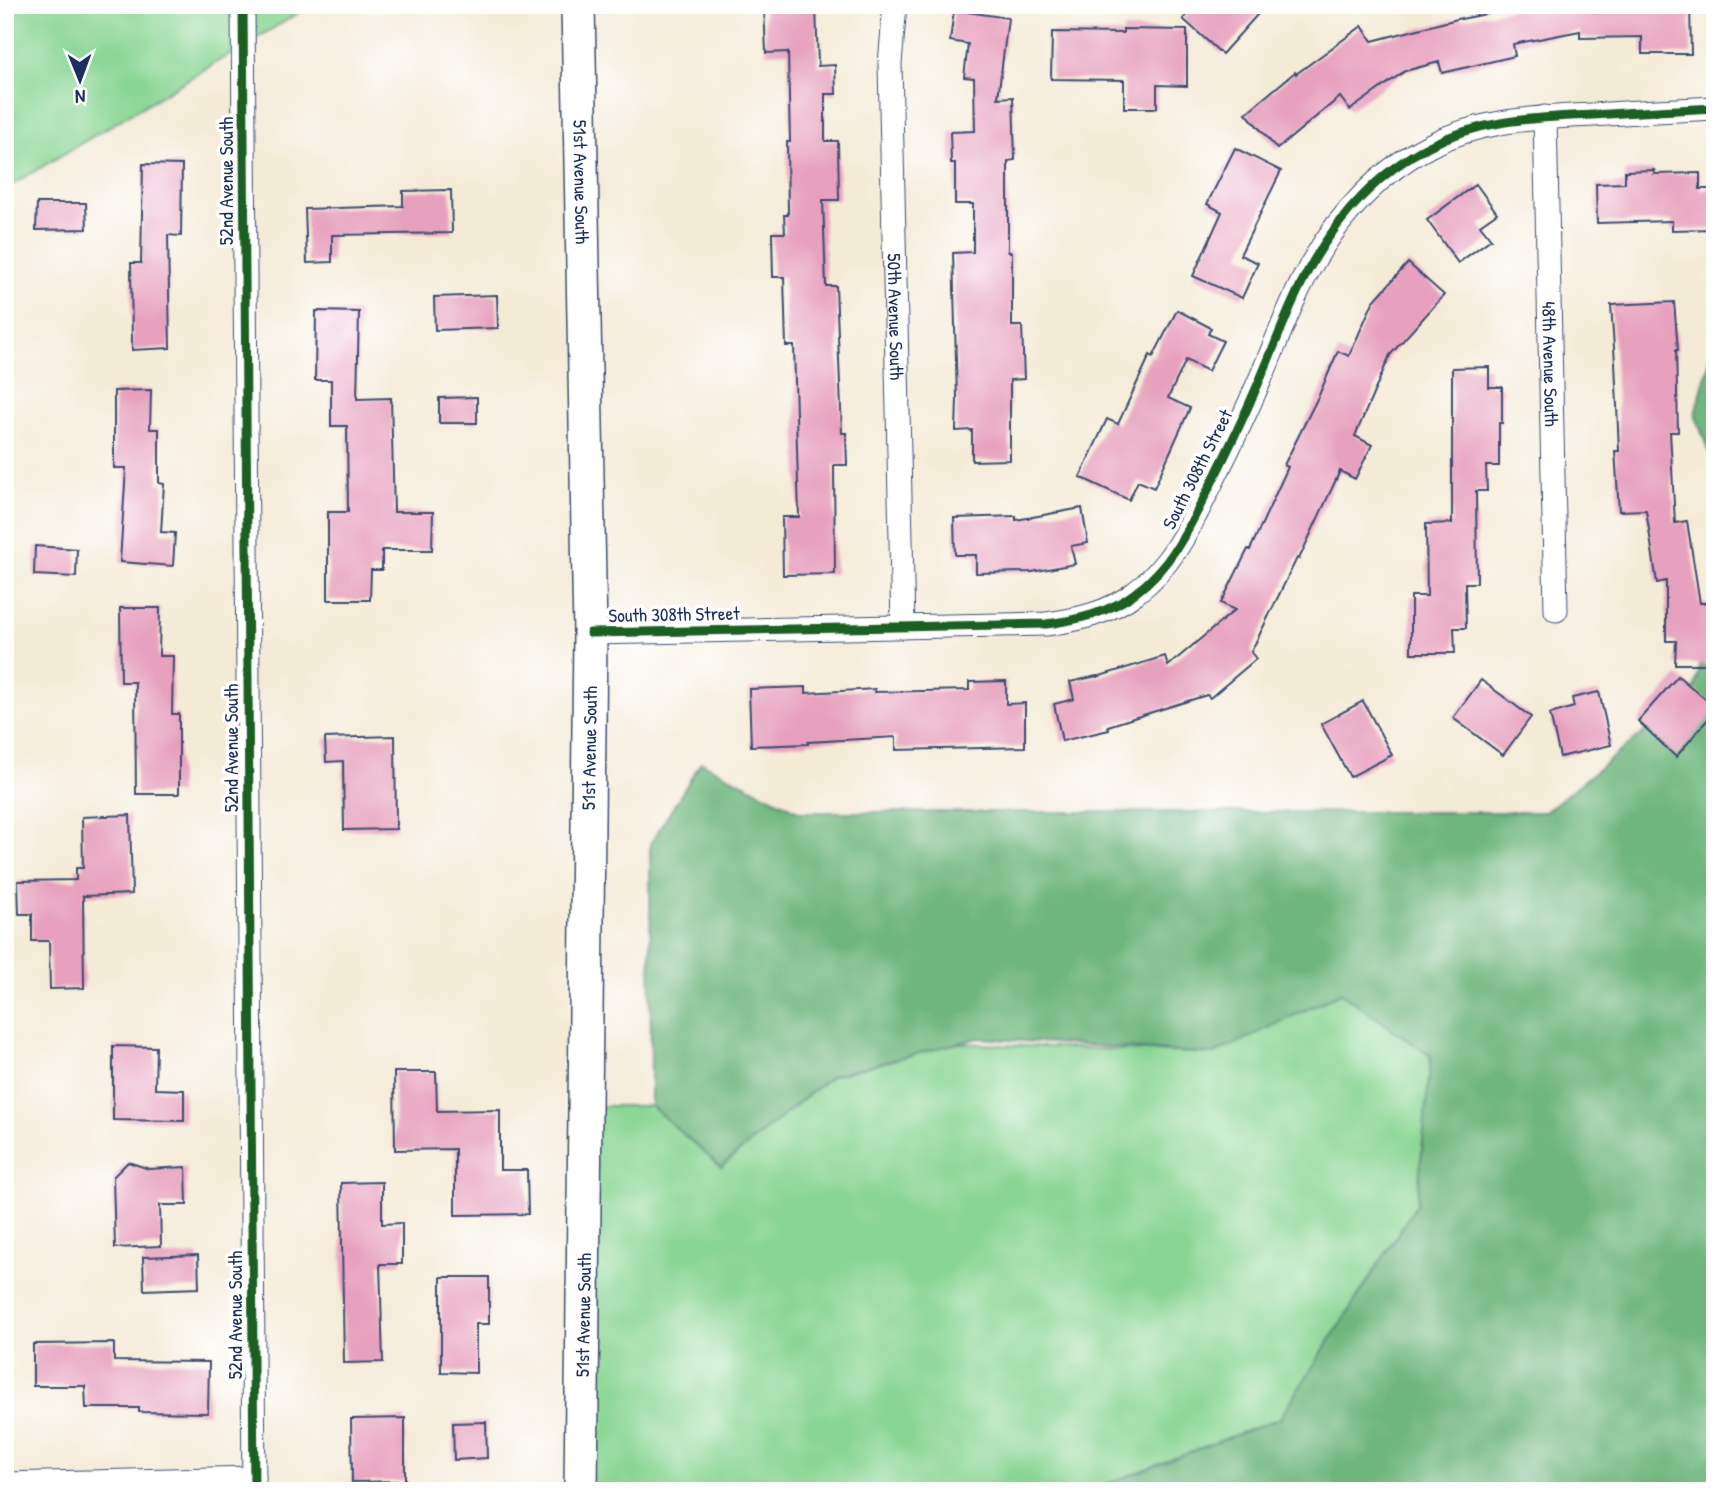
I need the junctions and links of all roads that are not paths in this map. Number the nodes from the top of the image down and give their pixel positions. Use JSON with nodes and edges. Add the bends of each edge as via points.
{"nodes":[{"id":1,"x":243,"y":5,"type":"edge"},
{"id":2,"x":578,"y":5,"type":"edge"},
{"id":3,"x":895,"y":5,"type":"edge"},
{"id":4,"x":1715,"y":108,"type":"edge"},
{"id":5,"x":1545,"y":117,"type":"junction"},
{"id":6,"x":1556,"y":610,"type":"dead end"},
{"id":7,"x":903,"y":627,"type":"junction"},
{"id":8,"x":590,"y":633,"type":"junction"},
{"id":9,"x":5,"y":1484,"type":"edge"},
{"id":10,"x":254,"y":1484,"type":"edge"},
{"id":11,"x":581,"y":1491,"type":"edge"}],
"edges":[{"from":1,"to":10,"type":"street","name":"52nd Avenue South"},
{"from":2,"to":8,"type":"main road","name":"51st Avenue South"},
{"from":3,"to":7,"type":"street","name":"50th Avenue South","via":[[890,64]]},
{"from":4,"to":5,"type":"street","name":"South 308th Street"},
{"from":5,"to":6,"type":"street","name":"48th Avenue South"},
{"from":5,"to":7,"type":"street","name":"South 308th Street","via":[[1484,125],[1431,145],[1387,174],[1349,211],[1313,261],[1184,537],[1153,578],[1134,594],[1111,608],[1064,622]]},
{"from":7,"to":8,"type":"street","name":"South 308th Street"},
{"from":8,"to":11,"type":"main road","name":"51st Avenue South"},
{"from":9,"to":10,"type":"street"}]}
